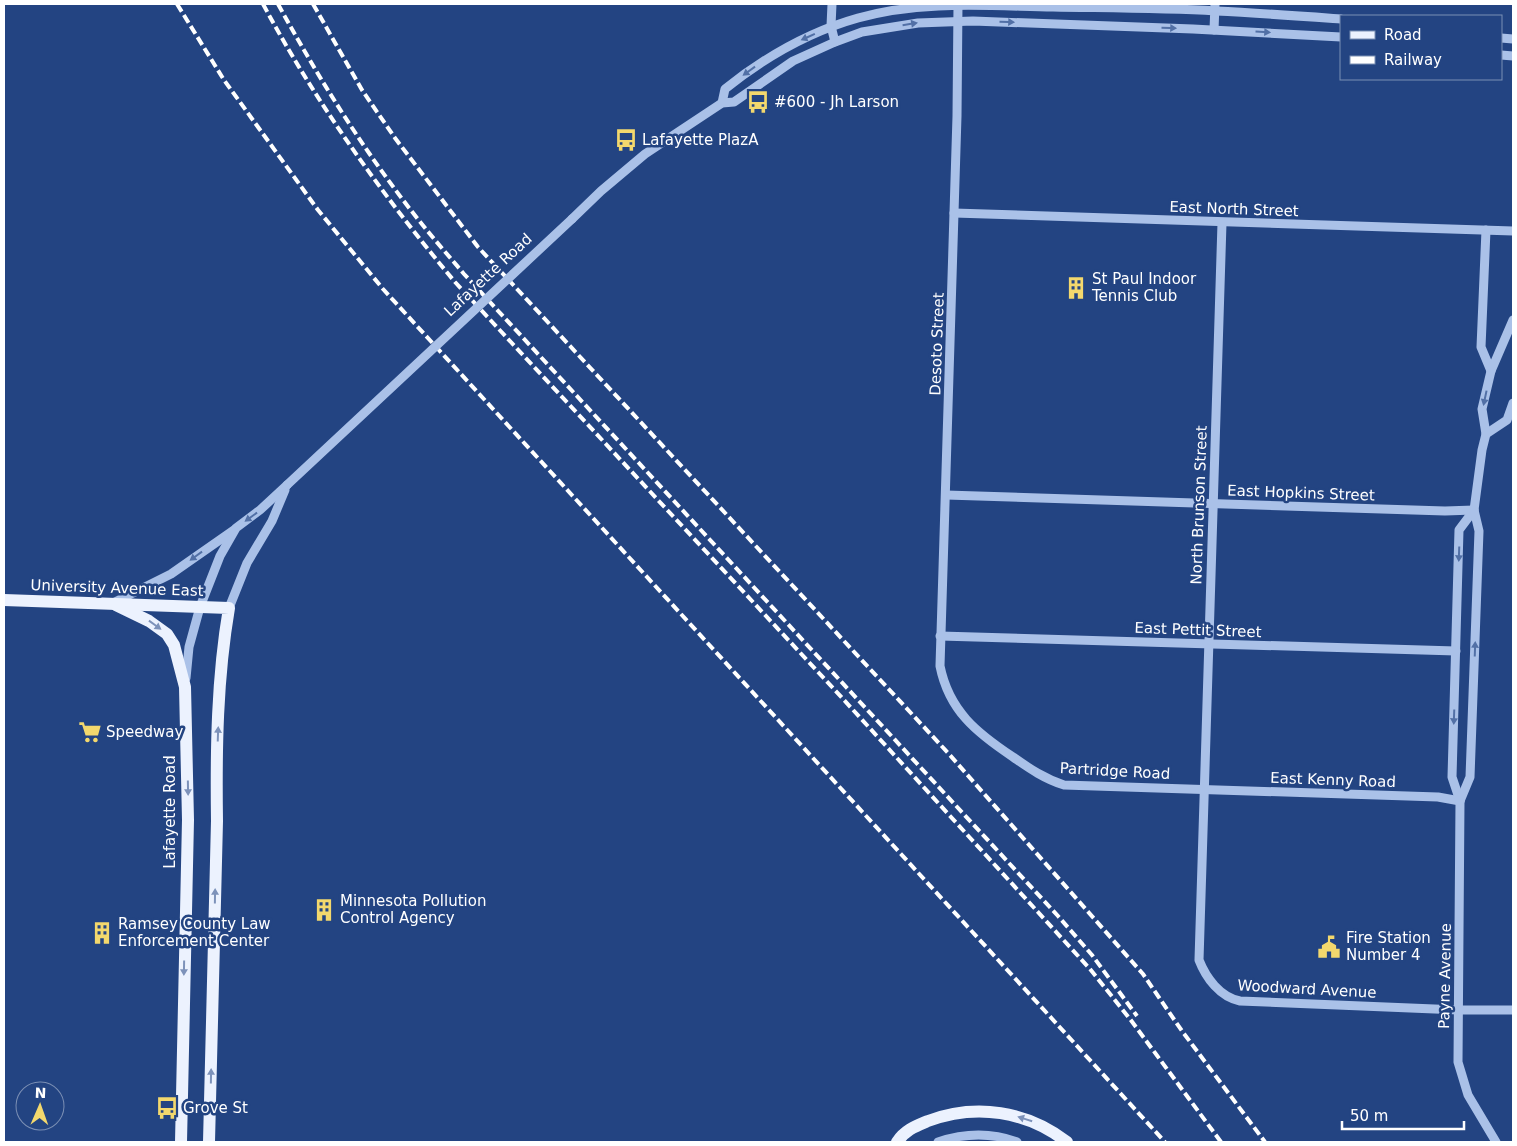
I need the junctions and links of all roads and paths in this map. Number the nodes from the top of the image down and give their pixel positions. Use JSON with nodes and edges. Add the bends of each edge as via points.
{"nodes":[{"id":1,"x":832,"y":4,"type":"edge"},
{"id":2,"x":958,"y":4,"type":"edge"},
{"id":3,"x":1215,"y":7,"type":"edge"},
{"id":4,"x":1340,"y":19,"type":"edge"},
{"id":5,"x":958,"y":22,"type":"junction"},
{"id":6,"x":831,"y":26,"type":"junction"},
{"id":7,"x":1214,"y":30,"type":"junction"},
{"id":8,"x":1340,"y":37,"type":"edge"},
{"id":9,"x":835,"y":42,"type":"junction"},
{"id":10,"x":722,"y":103,"type":"junction"},
{"id":11,"x":954,"y":213,"type":"junction"},
{"id":12,"x":1222,"y":223,"type":"junction"},
{"id":13,"x":1486,"y":230,"type":"junction"},
{"id":14,"x":1513,"y":231,"type":"edge"},
{"id":15,"x":1513,"y":320,"type":"edge"},
{"id":16,"x":1490,"y":370,"type":"junction"},
{"id":17,"x":1513,"y":403,"type":"edge"},
{"id":18,"x":1486,"y":434,"type":"junction"},
{"id":19,"x":287,"y":485,"type":"junction"},
{"id":20,"x":946,"y":495,"type":"junction"},
{"id":21,"x":1213,"y":504,"type":"junction"},
{"id":22,"x":1474,"y":510,"type":"junction"},
{"id":23,"x":236,"y":528,"type":"junction"},
{"id":24,"x":4,"y":600,"type":"edge"},
{"id":25,"x":112,"y":603,"type":"junction"},
{"id":26,"x":200,"y":607,"type":"junction"},
{"id":27,"x":229,"y":608,"type":"junction"},
{"id":28,"x":940,"y":636,"type":"junction"},
{"id":29,"x":1208,"y":645,"type":"junction"},
{"id":30,"x":1456,"y":651,"type":"junction"},
{"id":31,"x":944,"y":684,"type":"joint"},
{"id":32,"x":185,"y":687,"type":"junction"},
{"id":33,"x":1204,"y":789,"type":"junction"},
{"id":34,"x":1460,"y":801,"type":"junction"},
{"id":35,"x":1459,"y":1010,"type":"junction"},
{"id":36,"x":1513,"y":1010,"type":"edge"},
{"id":37,"x":181,"y":1142,"type":"edge"},
{"id":38,"x":209,"y":1142,"type":"edge"},
{"id":39,"x":898,"y":1142,"type":"edge"},
{"id":40,"x":938,"y":1142,"type":"edge"},
{"id":41,"x":1017,"y":1142,"type":"edge"},
{"id":42,"x":1067,"y":1142,"type":"edge"},
{"id":43,"x":1496,"y":1142,"type":"edge"}],
"edges":[{"from":1,"to":6,"type":"street"},
{"from":2,"to":3,"type":"street","name":"Lafayette Road"},
{"from":2,"to":5,"type":"street","name":"Desoto Street"},
{"from":2,"to":6,"type":"street","name":"Lafayette Road","via":[[914,7],[859,17]]},
{"from":3,"to":4,"type":"street","name":"Lafayette Road"},
{"from":3,"to":7,"type":"street"},
{"from":5,"to":7,"type":"street","name":"Lafayette Road","one_way":true},
{"from":9,"to":5,"type":"street","name":"Lafayette Road","one_way":true,"via":[[862,32],[918,23]]},
{"from":5,"to":11,"type":"street","name":"Desoto Street"},
{"from":6,"to":9,"type":"street"},
{"from":6,"to":10,"type":"street","name":"Lafayette Road","one_way":true,"via":[[763,61],[725,89]]},
{"from":7,"to":8,"type":"street","name":"Lafayette Road","one_way":true},
{"from":9,"to":10,"type":"street","name":"Lafayette Road","via":[[793,61],[734,102]]},
{"from":10,"to":19,"type":"street","name":"Lafayette Road","bridge":true,"via":[[644,154],[602,190]]},
{"from":11,"to":12,"type":"street","name":"East North Street"},
{"from":11,"to":20,"type":"street","name":"Desoto Street"},
{"from":12,"to":13,"type":"street","name":"East North Street"},
{"from":12,"to":21,"type":"street","name":"North Brunson Street"},
{"from":13,"to":14,"type":"street","name":"East North Street"},
{"from":13,"to":16,"type":"street","via":[[1481,347]]},
{"from":15,"to":16,"type":"street","name":"Payne Avenue"},
{"from":16,"to":18,"type":"street","name":"Payne Avenue","one_way":true,"via":[[1482,409]]},
{"from":17,"to":18,"type":"street","via":[[1506,420]]},
{"from":18,"to":22,"type":"street","name":"Payne Avenue"},
{"from":19,"to":23,"type":"street","name":"Lafayette Road","one_way":true},
{"from":19,"to":27,"type":"street","name":"Lafayette Road","via":[[272,521],[247,562]]},
{"from":20,"to":21,"type":"street","name":"East Hopkins Street"},
{"from":20,"to":28,"type":"street","name":"Desoto Street"},
{"from":21,"to":22,"type":"street","name":"East Hopkins Street"},
{"from":21,"to":29,"type":"street","name":"North Brunson Street"},
{"from":22,"to":30,"type":"street","name":"Payne Avenue","one_way":true,"via":[[1459,530]]},
{"from":34,"to":22,"type":"street","name":"Payne Avenue","one_way":true,"via":[[1470,777],[1478,531]]},
{"from":23,"to":25,"type":"street","one_way":true,"via":[[170,574]]},
{"from":23,"to":26,"type":"street","name":"Lafayette Road","via":[[220,556]]},
{"from":24,"to":25,"type":"main road","name":"University Avenue East"},
{"from":25,"to":26,"type":"main road","name":"University Avenue East"},
{"from":25,"to":32,"type":"main road","one_way":true,"via":[[150,621],[166,634],[174,645]]},
{"from":26,"to":27,"type":"main road","name":"University Avenue East"},
{"from":26,"to":32,"type":"street","name":"Lafayette Road","via":[[189,647]]},
{"from":38,"to":27,"type":"main road","name":"Lafayette Road","one_way":true,"via":[[216,768],[222,647]]},
{"from":28,"to":29,"type":"street","name":"East Pettit Street"},
{"from":28,"to":31,"type":"street","name":"Desoto Street"},
{"from":29,"to":30,"type":"street","name":"East Pettit Street"},
{"from":29,"to":33,"type":"street","name":"North Brunson Street"},
{"from":30,"to":34,"type":"street","name":"Payne Avenue","one_way":true,"via":[[1452,777]]},
{"from":31,"to":33,"type":"street","name":"Partridge Road","via":[[969,724],[1050,781],[1064,785]]},
{"from":32,"to":37,"type":"main road","name":"Lafayette Road","one_way":true,"via":[[188,820]]},
{"from":33,"to":34,"type":"street","name":"East Kenny Road","via":[[1438,797]]},
{"from":33,"to":35,"type":"street","name":"Woodward Avenue","via":[[1199,960],[1211,982],[1229,999]]},
{"from":34,"to":35,"type":"street","name":"Payne Avenue"},
{"from":35,"to":36,"type":"street","name":"Woodward Avenue"},
{"from":35,"to":43,"type":"street","name":"Payne Avenue","via":[[1460,1074],[1468,1095]]},
{"from":42,"to":39,"type":"main road","one_way":true,"via":[[1052,1130],[1028,1119],[991,1111],[945,1114],[918,1125],[903,1134]]},
{"from":40,"to":41,"type":"street","via":[[975,1134]]}]}
